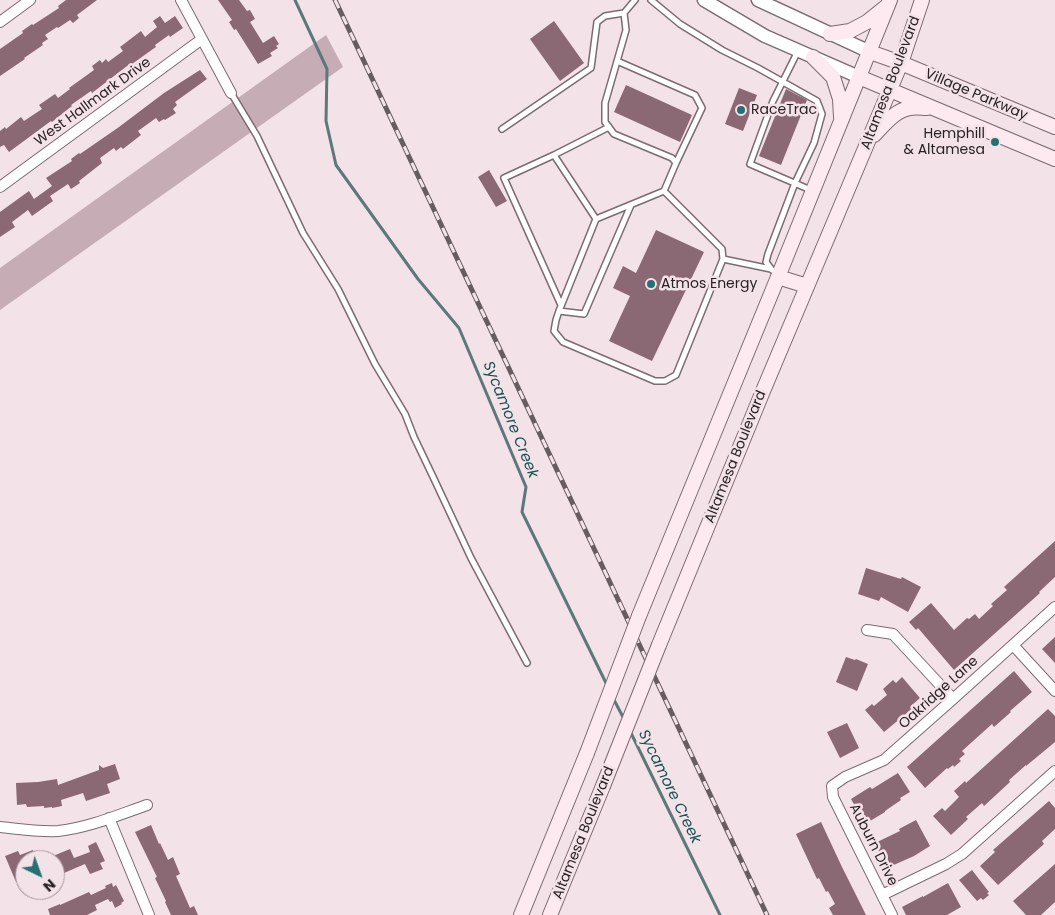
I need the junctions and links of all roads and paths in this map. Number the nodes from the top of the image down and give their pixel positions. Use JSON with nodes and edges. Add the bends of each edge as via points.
{"nodes":[{"id":1,"x":30,"y":0,"type":"edge"},
{"id":2,"x":181,"y":0,"type":"edge"},
{"id":3,"x":635,"y":0,"type":"edge"},
{"id":4,"x":651,"y":0,"type":"edge"},
{"id":5,"x":704,"y":0,"type":"edge"},
{"id":6,"x":758,"y":0,"type":"edge"},
{"id":7,"x":922,"y":0,"type":"edge"},
{"id":8,"x":890,"y":2,"type":"edge"},
{"id":9,"x":774,"y":3,"type":"edge"},
{"id":10,"x":624,"y":13,"type":"junction"},
{"id":11,"x":0,"y":22,"type":"edge"},
{"id":12,"x":830,"y":34,"type":"junction"},
{"id":13,"x":202,"y":39,"type":"junction"},
{"id":14,"x":798,"y":50,"type":"junction"},
{"id":15,"x":870,"y":52,"type":"junction"},
{"id":16,"x":813,"y":57,"type":"junction"},
{"id":17,"x":618,"y":61,"type":"junction"},
{"id":18,"x":901,"y":64,"type":"junction"},
{"id":19,"x":859,"y":77,"type":"junction"},
{"id":20,"x":783,"y":82,"type":"junction"},
{"id":21,"x":890,"y":90,"type":"junction"},
{"id":22,"x":230,"y":93,"type":"joint"},
{"id":23,"x":935,"y":108,"type":"junction"},
{"id":24,"x":841,"y":122,"type":"junction"},
{"id":25,"x":609,"y":127,"type":"junction"},
{"id":26,"x":1055,"y":128,"type":"edge"},
{"id":27,"x":502,"y":129,"type":"dead end"},
{"id":28,"x":868,"y":141,"type":"junction"},
{"id":29,"x":554,"y":155,"type":"junction"},
{"id":30,"x":1055,"y":159,"type":"edge"},
{"id":31,"x":676,"y":162,"type":"junction"},
{"id":32,"x":795,"y":183,"type":"junction"},
{"id":33,"x":0,"y":187,"type":"edge"},
{"id":34,"x":664,"y":191,"type":"junction"},
{"id":35,"x":813,"y":191,"type":"junction"},
{"id":36,"x":631,"y":205,"type":"junction"},
{"id":37,"x":596,"y":219,"type":"junction"},
{"id":38,"x":723,"y":259,"type":"junction"},
{"id":39,"x":775,"y":273,"type":"junction"},
{"id":40,"x":807,"y":286,"type":"junction"},
{"id":41,"x":561,"y":305,"type":"junction"},
{"id":42,"x":559,"y":311,"type":"junction"},
{"id":43,"x":1055,"y":606,"type":"edge"},
{"id":44,"x":866,"y":630,"type":"dead end"},
{"id":45,"x":1013,"y":645,"type":"junction"},
{"id":46,"x":527,"y":663,"type":"dead end"},
{"id":47,"x":1055,"y":691,"type":"edge"},
{"id":48,"x":953,"y":699,"type":"junction"},
{"id":49,"x":1055,"y":771,"type":"edge"},
{"id":50,"x":832,"y":786,"type":"joint"},
{"id":51,"x":147,"y":805,"type":"dead end"},
{"id":52,"x":109,"y":818,"type":"junction"},
{"id":53,"x":0,"y":827,"type":"edge"},
{"id":54,"x":882,"y":895,"type":"junction"},
{"id":55,"x":150,"y":915,"type":"edge"},
{"id":56,"x":521,"y":915,"type":"edge"},
{"id":57,"x":550,"y":915,"type":"edge"},
{"id":58,"x":892,"y":915,"type":"edge"}],
"edges":[{"from":1,"to":11,"type":"street"},
{"from":2,"to":13,"type":"street"},
{"from":3,"to":10,"type":"lane"},
{"from":4,"to":20,"type":"lane","via":[[688,29]]},
{"from":5,"to":14,"type":"street","via":[[765,36]]},
{"from":6,"to":9,"type":"street"},
{"from":7,"to":18,"type":"main road","name":"Altamesa Boulevard"},
{"from":8,"to":12,"type":"main road","via":[[860,26]]},
{"from":8,"to":15,"type":"main road","name":"Altamesa Boulevard"},
{"from":9,"to":12,"type":"street"},
{"from":10,"to":17,"type":"lane","via":[[626,30]]},
{"from":10,"to":27,"type":"lane","via":[[606,16],[597,22],[591,68]]},
{"from":12,"to":15,"type":"street"},
{"from":13,"to":22,"type":"street"},
{"from":13,"to":33,"type":"street","name":"West Hallmark Drive"},
{"from":14,"to":16,"type":"street"},
{"from":14,"to":20,"type":"lane"},
{"from":15,"to":18,"type":"main road","name":"Village Parkway"},
{"from":15,"to":19,"type":"main road","name":"Altamesa Boulevard"},
{"from":16,"to":19,"type":"street"},
{"from":16,"to":24,"type":"main road","via":[[833,77],[840,99]]},
{"from":17,"to":25,"type":"lane","via":[[605,103],[605,122]]},
{"from":17,"to":31,"type":"lane","via":[[695,95],[702,108]]},
{"from":18,"to":21,"type":"main road","name":"Altamesa Boulevard"},
{"from":18,"to":26,"type":"main road","name":"Village Parkway"},
{"from":19,"to":21,"type":"main road","name":"Village Parkway"},
{"from":19,"to":24,"type":"main road","name":"Altamesa Boulevard"},
{"from":20,"to":32,"type":"lane","via":[[817,101],[822,114],[814,143]]},
{"from":20,"to":32,"type":"lane","via":[[750,164]]},
{"from":21,"to":23,"type":"main road","name":"Village Parkway"},
{"from":21,"to":28,"type":"main road","name":"Altamesa Boulevard"},
{"from":22,"to":46,"type":"lane","via":[[258,136],[303,233],[338,289],[404,414],[471,558]]},
{"from":23,"to":28,"type":"main road","via":[[900,111]]},
{"from":23,"to":30,"type":"main road","name":"Village Parkway"},
{"from":24,"to":35,"type":"main road","name":"Altamesa Boulevard"},
{"from":25,"to":29,"type":"lane"},
{"from":25,"to":31,"type":"lane","via":[[614,134]]},
{"from":28,"to":40,"type":"main road","name":"Altamesa Boulevard"},
{"from":29,"to":37,"type":"lane"},
{"from":29,"to":41,"type":"lane","via":[[504,178]]},
{"from":31,"to":34,"type":"lane"},
{"from":32,"to":35,"type":"lane"},
{"from":32,"to":39,"type":"lane","via":[[766,262]]},
{"from":34,"to":36,"type":"lane"},
{"from":34,"to":38,"type":"lane","via":[[722,249]]},
{"from":35,"to":39,"type":"main road","name":"Altamesa Boulevard"},
{"from":36,"to":37,"type":"lane"},
{"from":36,"to":42,"type":"lane","via":[[584,314]]},
{"from":37,"to":41,"type":"lane"},
{"from":38,"to":39,"type":"lane"},
{"from":38,"to":42,"type":"lane","via":[[676,375],[665,381],[655,381],[563,342],[554,331]]},
{"from":39,"to":40,"type":"main road"},
{"from":39,"to":56,"type":"main road","name":"Altamesa Boulevard","bridge":true},
{"from":40,"to":57,"type":"main road","name":"Altamesa Boulevard","bridge":true},
{"from":41,"to":42,"type":"lane"},
{"from":43,"to":45,"type":"street","name":"Oakridge Lane"},
{"from":44,"to":48,"type":"street","via":[[893,634]]},
{"from":45,"to":47,"type":"street"},
{"from":45,"to":48,"type":"street","name":"Oakridge Lane"},
{"from":48,"to":50,"type":"street","name":"Oakridge Lane","via":[[884,760]]},
{"from":49,"to":54,"type":"street","via":[[962,854]]},
{"from":50,"to":54,"type":"street","name":"Auburn Drive","via":[[833,798]]},
{"from":51,"to":52,"type":"street"},
{"from":52,"to":53,"type":"street","via":[[58,831]]},
{"from":52,"to":55,"type":"street"},
{"from":54,"to":58,"type":"street","name":"Auburn Drive"}]}
